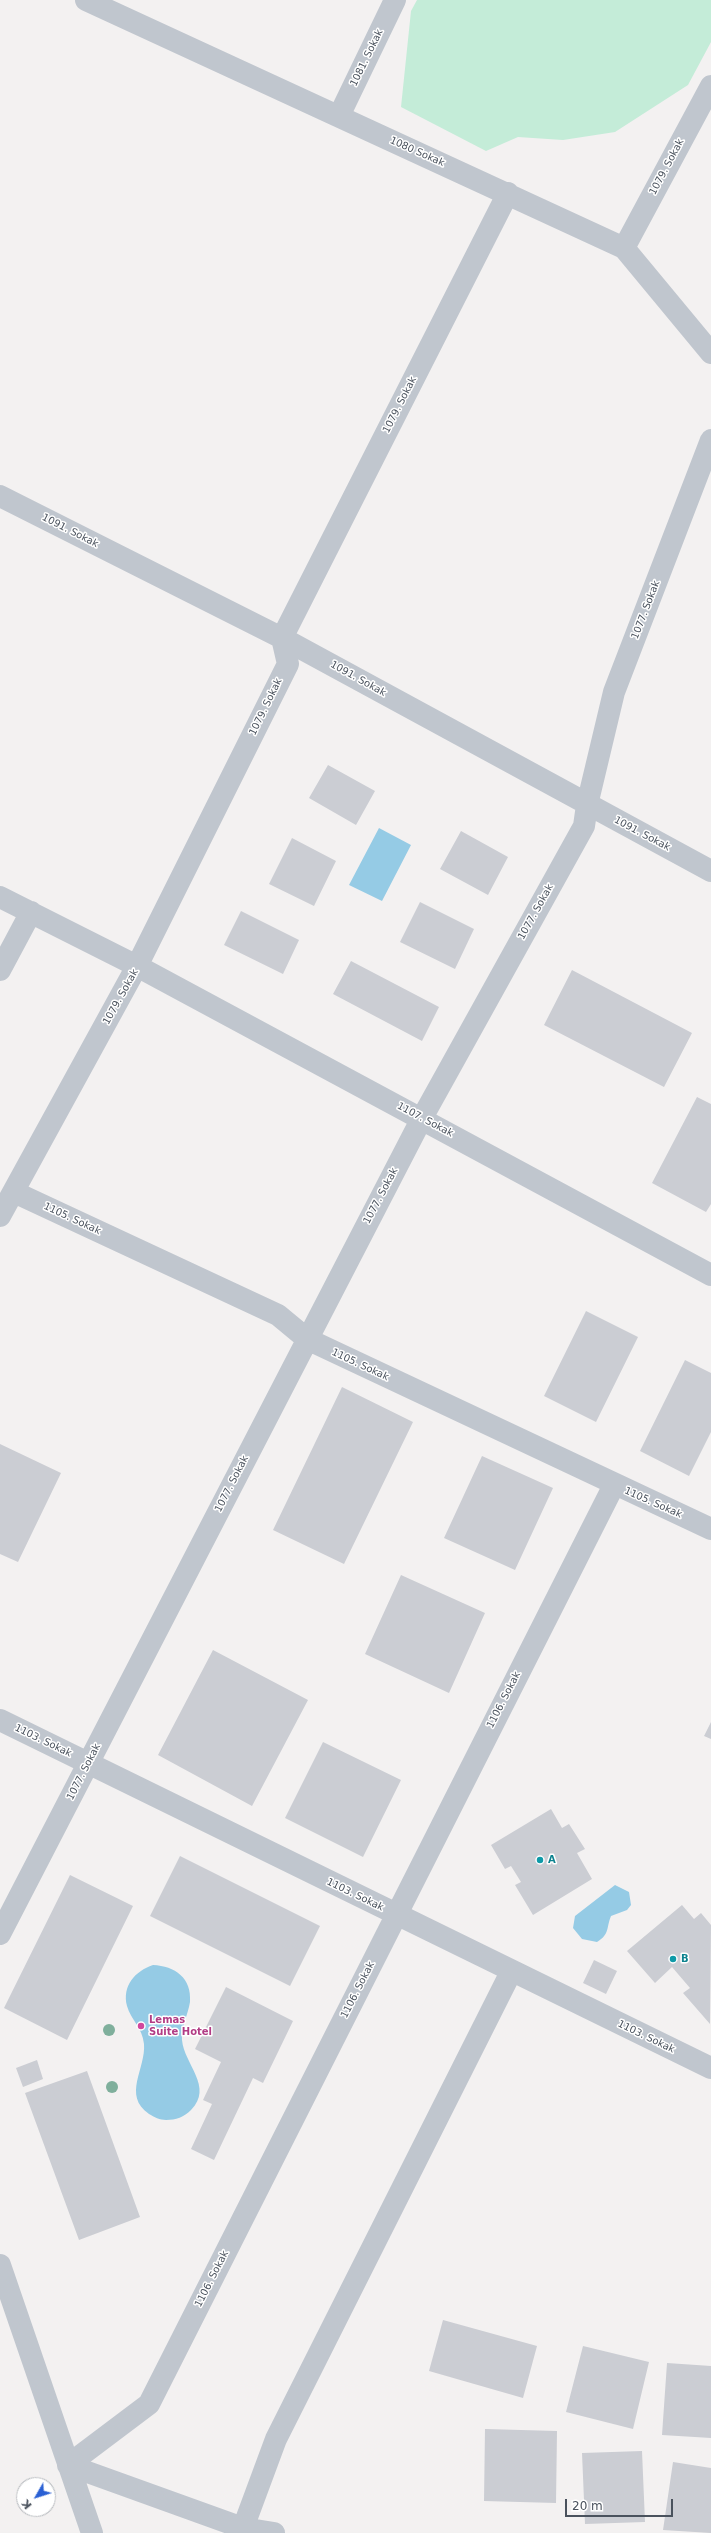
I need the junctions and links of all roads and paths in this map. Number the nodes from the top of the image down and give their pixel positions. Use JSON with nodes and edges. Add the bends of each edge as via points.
{"nodes":[{"id":1,"x":86,"y":0,"type":"edge"},
{"id":2,"x":395,"y":0,"type":"edge"},
{"id":3,"x":711,"y":86,"type":"edge"},
{"id":4,"x":339,"y":116,"type":"junction"},
{"id":5,"x":508,"y":193,"type":"junction"},
{"id":6,"x":624,"y":248,"type":"junction"},
{"id":7,"x":711,"y":353,"type":"edge"},
{"id":8,"x":711,"y":440,"type":"edge"},
{"id":9,"x":0,"y":496,"type":"edge"},
{"id":10,"x":282,"y":638,"type":"junction"},
{"id":11,"x":587,"y":805,"type":"junction"},
{"id":12,"x":711,"y":871,"type":"edge"},
{"id":13,"x":0,"y":897,"type":"edge"},
{"id":14,"x":31,"y":912,"type":"junction"},
{"id":15,"x":137,"y":966,"type":"junction"},
{"id":16,"x":0,"y":970,"type":"edge"},
{"id":17,"x":422,"y":1118,"type":"junction"},
{"id":18,"x":14,"y":1192,"type":"junction"},
{"id":19,"x":0,"y":1216,"type":"edge"},
{"id":20,"x":711,"y":1275,"type":"edge"},
{"id":21,"x":307,"y":1339,"type":"junction"},
{"id":22,"x":614,"y":1485,"type":"junction"},
{"id":23,"x":711,"y":1529,"type":"edge"},
{"id":24,"x":0,"y":1720,"type":"edge"},
{"id":25,"x":88,"y":1764,"type":"junction"},
{"id":26,"x":396,"y":1915,"type":"junction"},
{"id":27,"x":0,"y":1934,"type":"edge"},
{"id":28,"x":511,"y":1972,"type":"junction"},
{"id":29,"x":711,"y":2068,"type":"edge"},
{"id":30,"x":0,"y":2265,"type":"edge"},
{"id":31,"x":68,"y":2465,"type":"junction"},
{"id":32,"x":244,"y":2528,"type":"junction"},
{"id":33,"x":92,"y":2533,"type":"edge"},
{"id":34,"x":274,"y":2533,"type":"edge"}],
"edges":[{"from":1,"to":4,"type":"street","name":"1080 Sokak"},
{"from":2,"to":4,"type":"street","name":"1081. Sokak"},
{"from":3,"to":6,"type":"street","name":"1079. Sokak"},
{"from":4,"to":5,"type":"street","name":"1080 Sokak"},
{"from":5,"to":6,"type":"street","name":"1080 Sokak"},
{"from":5,"to":10,"type":"street","name":"1079. Sokak"},
{"from":6,"to":7,"type":"street","name":"1080 Sokak"},
{"from":8,"to":11,"type":"street","name":"1077. Sokak","via":[[614,692]]},
{"from":9,"to":10,"type":"street","name":"1091. Sokak"},
{"from":10,"to":11,"type":"street","name":"1091. Sokak"},
{"from":10,"to":15,"type":"street","name":"1079. Sokak","via":[[288,664]]},
{"from":11,"to":12,"type":"street","name":"1091. Sokak"},
{"from":11,"to":17,"type":"street","name":"1077. Sokak","via":[[584,826]]},
{"from":13,"to":14,"type":"street","name":"1107. Sokak"},
{"from":14,"to":15,"type":"street","name":"1107. Sokak"},
{"from":14,"to":16,"type":"street"},
{"from":15,"to":17,"type":"street","name":"1107. Sokak"},
{"from":15,"to":18,"type":"street","name":"1079. Sokak"},
{"from":17,"to":20,"type":"street","name":"1107. Sokak"},
{"from":17,"to":21,"type":"street","name":"1077. Sokak"},
{"from":18,"to":19,"type":"street","name":"1079. Sokak"},
{"from":18,"to":21,"type":"street","name":"1105. Sokak","via":[[278,1315]]},
{"from":21,"to":22,"type":"street","name":"1105. Sokak"},
{"from":21,"to":25,"type":"street","name":"1077. Sokak"},
{"from":22,"to":23,"type":"street","name":"1105. Sokak"},
{"from":22,"to":26,"type":"street","name":"1106. Sokak"},
{"from":24,"to":25,"type":"street","name":"1103. Sokak"},
{"from":25,"to":26,"type":"street","name":"1103. Sokak"},
{"from":25,"to":27,"type":"street","name":"1077. Sokak"},
{"from":26,"to":28,"type":"street","name":"1103. Sokak"},
{"from":26,"to":31,"type":"street","name":"1106. Sokak","via":[[149,2404]]},
{"from":28,"to":29,"type":"street","name":"1103. Sokak"},
{"from":28,"to":32,"type":"street","via":[[276,2439]]},
{"from":30,"to":31,"type":"street"},
{"from":31,"to":32,"type":"street"},
{"from":31,"to":33,"type":"street"},
{"from":32,"to":34,"type":"street"}]}
